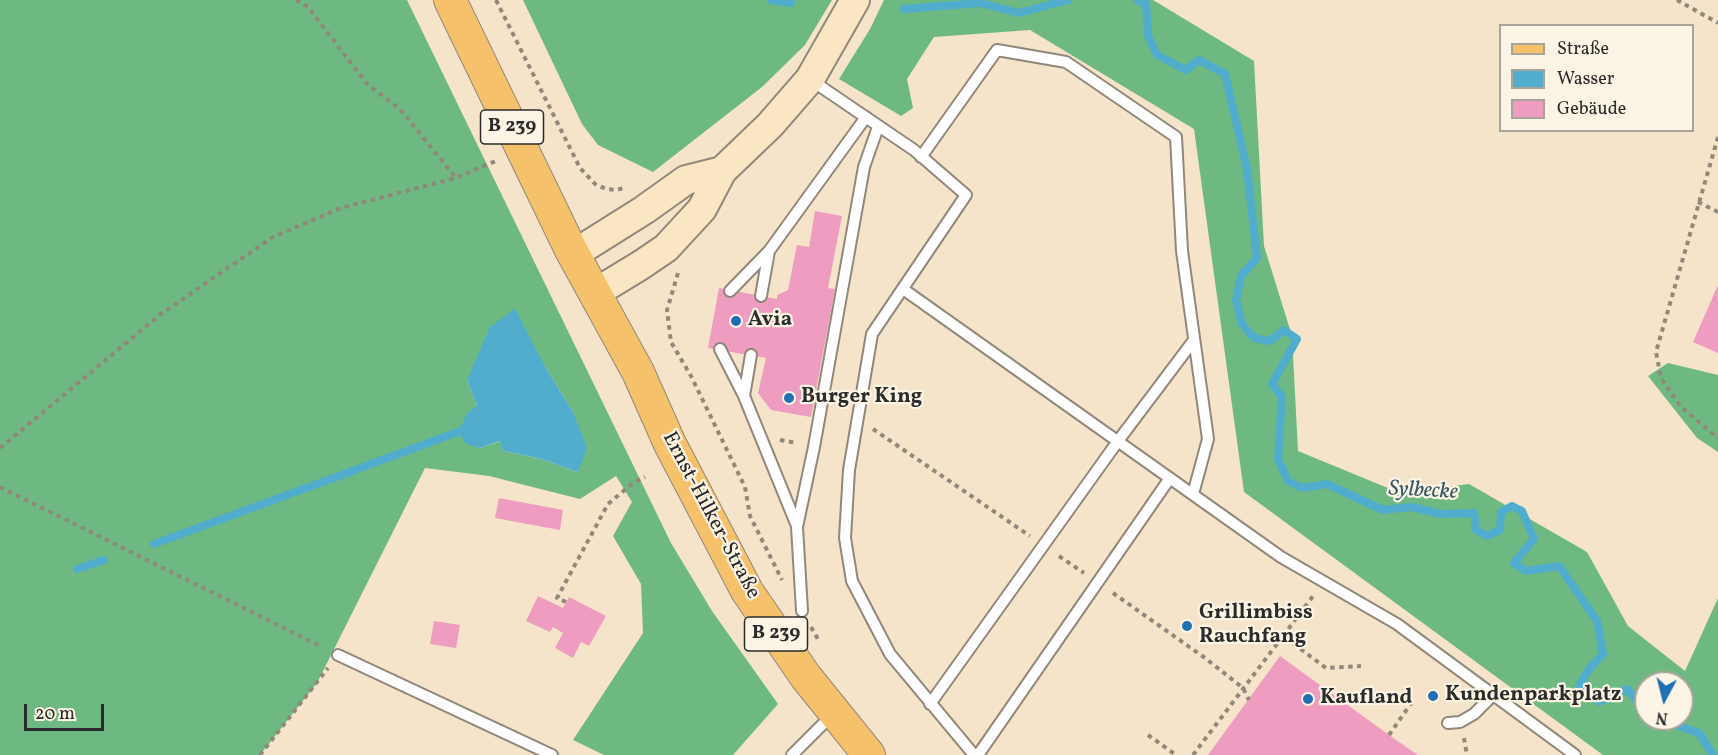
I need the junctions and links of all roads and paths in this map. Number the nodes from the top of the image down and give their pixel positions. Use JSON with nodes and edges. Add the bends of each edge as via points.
{"nodes":[{"id":1,"x":296,"y":0,"type":"edge"},
{"id":2,"x":450,"y":0,"type":"edge"},
{"id":3,"x":496,"y":0,"type":"edge"},
{"id":4,"x":855,"y":0,"type":"edge"},
{"id":5,"x":1677,"y":0,"type":"edge"},
{"id":6,"x":1718,"y":23,"type":"edge"},
{"id":7,"x":810,"y":79,"type":"junction"},
{"id":8,"x":866,"y":117,"type":"junction"},
{"id":9,"x":879,"y":127,"type":"junction"},
{"id":10,"x":1718,"y":137,"type":"edge"},
{"id":11,"x":921,"y":157,"type":"junction"},
{"id":12,"x":481,"y":167,"type":"dead end"},
{"id":13,"x":722,"y":171,"type":"junction"},
{"id":14,"x":456,"y":178,"type":"junction"},
{"id":15,"x":631,"y":186,"type":"dead end"},
{"id":16,"x":1698,"y":202,"type":"junction"},
{"id":17,"x":1718,"y":212,"type":"edge"},
{"id":18,"x":769,"y":251,"type":"junction"},
{"id":19,"x":574,"y":254,"type":"junction"},
{"id":20,"x":678,"y":272,"type":"dead end"},
{"id":21,"x":903,"y":289,"type":"junction"},
{"id":22,"x":730,"y":291,"type":"dead end"},
{"id":23,"x":595,"y":292,"type":"junction"},
{"id":24,"x":761,"y":296,"type":"dead end"},
{"id":25,"x":1194,"y":340,"type":"junction"},
{"id":26,"x":720,"y":350,"type":"dead end"},
{"id":27,"x":751,"y":355,"type":"dead end"},
{"id":28,"x":744,"y":396,"type":"junction"},
{"id":29,"x":752,"y":417,"type":"junction"},
{"id":30,"x":883,"y":435,"type":"dead end"},
{"id":31,"x":1718,"y":438,"type":"edge"},
{"id":32,"x":1118,"y":441,"type":"junction"},
{"id":33,"x":814,"y":447,"type":"junction"},
{"id":34,"x":0,"y":448,"type":"edge"},
{"id":35,"x":645,"y":477,"type":"dead end"},
{"id":36,"x":1170,"y":478,"type":"junction"},
{"id":37,"x":0,"y":487,"type":"edge"},
{"id":38,"x":1193,"y":494,"type":"junction"},
{"id":39,"x":797,"y":527,"type":"junction"},
{"id":40,"x":1043,"y":545,"type":"junction"},
{"id":41,"x":778,"y":574,"type":"dead end"},
{"id":42,"x":1097,"y":582,"type":"junction"},
{"id":43,"x":1324,"y":582,"type":"junction"},
{"id":44,"x":566,"y":602,"type":"dead end"},
{"id":45,"x":802,"y":611,"type":"dead end"},
{"id":46,"x":1283,"y":636,"type":"junction"},
{"id":47,"x":338,"y":655,"type":"junction"},
{"id":48,"x":1361,"y":666,"type":"dead end"},
{"id":49,"x":1243,"y":688,"type":"junction"},
{"id":50,"x":1493,"y":695,"type":"junction"},
{"id":51,"x":1248,"y":700,"type":"dead end"},
{"id":52,"x":1412,"y":702,"type":"dead end"},
{"id":53,"x":930,"y":704,"type":"junction"},
{"id":54,"x":833,"y":713,"type":"junction"},
{"id":55,"x":1448,"y":723,"type":"dead end"},
{"id":56,"x":1148,"y":735,"type":"dead end"},
{"id":57,"x":1389,"y":735,"type":"dead end"},
{"id":58,"x":260,"y":755,"type":"edge"},
{"id":59,"x":552,"y":755,"type":"edge"},
{"id":60,"x":792,"y":755,"type":"edge"},
{"id":61,"x":869,"y":755,"type":"edge"},
{"id":62,"x":976,"y":755,"type":"edge"},
{"id":63,"x":1176,"y":755,"type":"edge"},
{"id":64,"x":1193,"y":755,"type":"edge"},
{"id":65,"x":1575,"y":755,"type":"edge"}],
"edges":[{"from":1,"to":14,"type":"path","via":[[308,8],[367,84],[400,109]]},
{"from":2,"to":19,"type":"main road","number":"B 239"},
{"from":3,"to":15,"type":"path","via":[[580,168],[595,184],[606,189]]},
{"from":4,"to":7,"type":"street"},
{"from":5,"to":6,"type":"path"},
{"from":7,"to":8,"type":"lane"},
{"from":7,"to":13,"type":"street"},
{"from":8,"to":9,"type":"lane"},
{"from":8,"to":18,"type":"lane"},
{"from":9,"to":11,"type":"lane"},
{"from":9,"to":33,"type":"lane","via":[[864,167]]},
{"from":10,"to":16,"type":"path"},
{"from":11,"to":21,"type":"lane","via":[[966,195]]},
{"from":11,"to":25,"type":"lane","via":[[997,50],[1066,62],[1124,100],[1176,137],[1182,251]]},
{"from":12,"to":14,"type":"path"},
{"from":13,"to":19,"type":"street","via":[[686,180]]},
{"from":13,"to":23,"type":"street","via":[[702,209],[666,248]]},
{"from":14,"to":34,"type":"path","via":[[341,208],[273,237],[161,314]]},
{"from":16,"to":17,"type":"path"},
{"from":16,"to":31,"type":"path","via":[[1656,352],[1661,378],[1681,407]]},
{"from":18,"to":22,"type":"lane"},
{"from":18,"to":24,"type":"lane"},
{"from":19,"to":23,"type":"main road","number":"B 239"},
{"from":20,"to":41,"type":"path","via":[[667,310],[671,342],[745,487],[750,516]]},
{"from":21,"to":32,"type":"lane"},
{"from":21,"to":53,"type":"lane","via":[[872,334],[849,470],[845,538],[852,581],[890,654]]},
{"from":23,"to":54,"type":"main road","name":"Ernst-Hilker-Straße","number":"B 239","via":[[747,591]]},
{"from":25,"to":32,"type":"lane"},
{"from":25,"to":38,"type":"lane","via":[[1209,439]]},
{"from":26,"to":28,"type":"lane"},
{"from":27,"to":28,"type":"lane"},
{"from":28,"to":29,"type":"lane"},
{"from":29,"to":33,"type":"path","via":[[777,439]]},
{"from":29,"to":39,"type":"lane"},
{"from":30,"to":40,"type":"path"},
{"from":32,"to":36,"type":"lane"},
{"from":32,"to":40,"type":"lane"},
{"from":33,"to":39,"type":"lane"},
{"from":35,"to":44,"type":"path","via":[[608,504],[557,598]]},
{"from":36,"to":38,"type":"lane"},
{"from":36,"to":42,"type":"lane"},
{"from":37,"to":47,"type":"path"},
{"from":38,"to":43,"type":"lane","via":[[1281,557]]},
{"from":39,"to":45,"type":"lane"},
{"from":40,"to":42,"type":"path"},
{"from":40,"to":53,"type":"lane"},
{"from":42,"to":49,"type":"path"},
{"from":42,"to":62,"type":"lane"},
{"from":43,"to":46,"type":"path"},
{"from":43,"to":50,"type":"lane","via":[[1397,624]]},
{"from":46,"to":48,"type":"path","via":[[1326,668]]},
{"from":46,"to":49,"type":"path"},
{"from":47,"to":58,"type":"path"},
{"from":47,"to":59,"type":"lane"},
{"from":49,"to":51,"type":"path"},
{"from":49,"to":64,"type":"path"},
{"from":50,"to":55,"type":"lane","via":[[1474,714]]},
{"from":50,"to":65,"type":"lane"},
{"from":52,"to":57,"type":"path"},
{"from":53,"to":62,"type":"lane"},
{"from":54,"to":60,"type":"lane"},
{"from":54,"to":61,"type":"main road","name":"Ernst-Hilker-Straße","number":"B 239"},
{"from":56,"to":63,"type":"path"}]}
